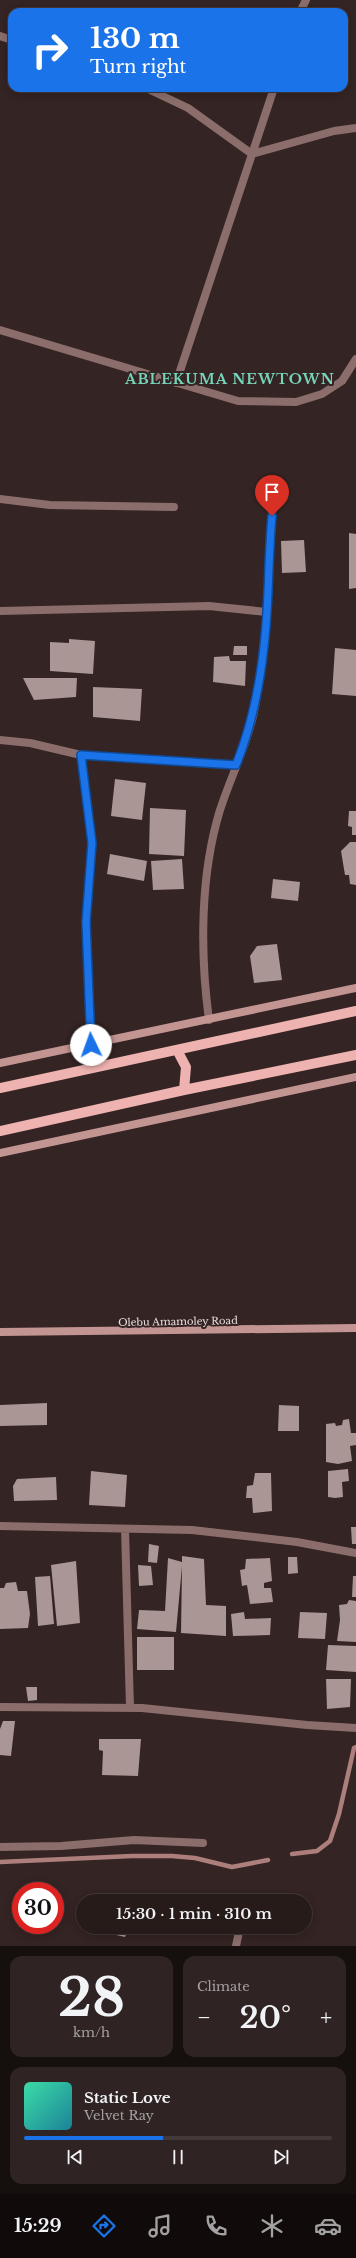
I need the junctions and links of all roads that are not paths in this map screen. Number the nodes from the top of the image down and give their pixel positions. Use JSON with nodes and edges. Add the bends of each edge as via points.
{"nodes":[{"id":1,"x":154,"y":92,"type":"edge"},
{"id":2,"x":273,"y":92,"type":"edge"},
{"id":3,"x":356,"y":128,"type":"edge"},
{"id":4,"x":252,"y":154,"type":"junction"},
{"id":5,"x":0,"y":330,"type":"edge"},
{"id":6,"x":356,"y":359,"type":"edge"},
{"id":7,"x":176,"y":383,"type":"junction"},
{"id":8,"x":0,"y":499,"type":"edge"},
{"id":9,"x":273,"y":503,"type":"dead end"},
{"id":10,"x":174,"y":508,"type":"dead end"},
{"id":11,"x":0,"y":611,"type":"edge"},
{"id":12,"x":267,"y":612,"type":"junction"},
{"id":13,"x":0,"y":740,"type":"edge"},
{"id":14,"x":81,"y":755,"type":"junction"},
{"id":15,"x":236,"y":765,"type":"junction"},
{"id":16,"x":356,"y":988,"type":"edge"},
{"id":17,"x":356,"y":1012,"type":"edge"},
{"id":18,"x":209,"y":1020,"type":"junction"},
{"id":19,"x":91,"y":1045,"type":"junction"},
{"id":20,"x":177,"y":1050,"type":"junction"},
{"id":21,"x":356,"y":1055,"type":"edge"},
{"id":22,"x":0,"y":1063,"type":"edge"},
{"id":23,"x":356,"y":1077,"type":"edge"},
{"id":24,"x":0,"y":1088,"type":"edge"},
{"id":25,"x":184,"y":1090,"type":"junction"},
{"id":26,"x":0,"y":1132,"type":"edge"},
{"id":27,"x":0,"y":1153,"type":"edge"},
{"id":28,"x":356,"y":1328,"type":"edge"},
{"id":29,"x":0,"y":1332,"type":"edge"},
{"id":30,"x":0,"y":1526,"type":"edge"},
{"id":31,"x":125,"y":1529,"type":"junction"},
{"id":32,"x":356,"y":1553,"type":"edge"},
{"id":33,"x":0,"y":1707,"type":"edge"},
{"id":34,"x":130,"y":1708,"type":"junction"},
{"id":35,"x":356,"y":1728,"type":"edge"},
{"id":36,"x":203,"y":1843,"type":"dead end"},
{"id":37,"x":0,"y":1847,"type":"edge"},
{"id":38,"x":239,"y":1934,"type":"edge"},
{"id":39,"x":236,"y":1946,"type":"edge"}],
"edges":[{"from":1,"to":4,"type":"street","via":[[188,108]]},
{"from":2,"to":4,"type":"street"},
{"from":3,"to":4,"type":"street","via":[[334,131]]},
{"from":4,"to":7,"type":"street"},
{"from":5,"to":7,"type":"street"},
{"from":6,"to":7,"type":"street","via":[[342,380],[322,394],[296,402],[238,401]]},
{"from":8,"to":10,"type":"street","via":[[50,505]]},
{"from":9,"to":12,"type":"street"},
{"from":11,"to":12,"type":"street","via":[[208,606]]},
{"from":12,"to":15,"type":"street","via":[[255,708]]},
{"from":13,"to":14,"type":"street","via":[[30,743]]},
{"from":14,"to":15,"type":"street"},
{"from":14,"to":19,"type":"street","via":[[92,843],[86,922]]},
{"from":15,"to":18,"type":"street","via":[[220,811],[210,860],[204,918],[204,984]]},
{"from":16,"to":18,"type":"street"},
{"from":17,"to":20,"type":"main road"},
{"from":18,"to":19,"type":"street"},
{"from":19,"to":22,"type":"street"},
{"from":20,"to":24,"type":"main road"},
{"from":20,"to":25,"type":"main road","via":[[186,1067]]},
{"from":21,"to":25,"type":"main road"},
{"from":23,"to":27,"type":"street"},
{"from":25,"to":26,"type":"main road"},
{"from":28,"to":29,"type":"street","name":"Olebu Amamoley Road"},
{"from":30,"to":31,"type":"street"},
{"from":31,"to":32,"type":"street","via":[[192,1530],[297,1542]]},
{"from":31,"to":34,"type":"street"},
{"from":33,"to":34,"type":"street"},
{"from":34,"to":35,"type":"street"},
{"from":36,"to":37,"type":"street","via":[[134,1840],[61,1846]]},
{"from":38,"to":39,"type":"street"}]}
